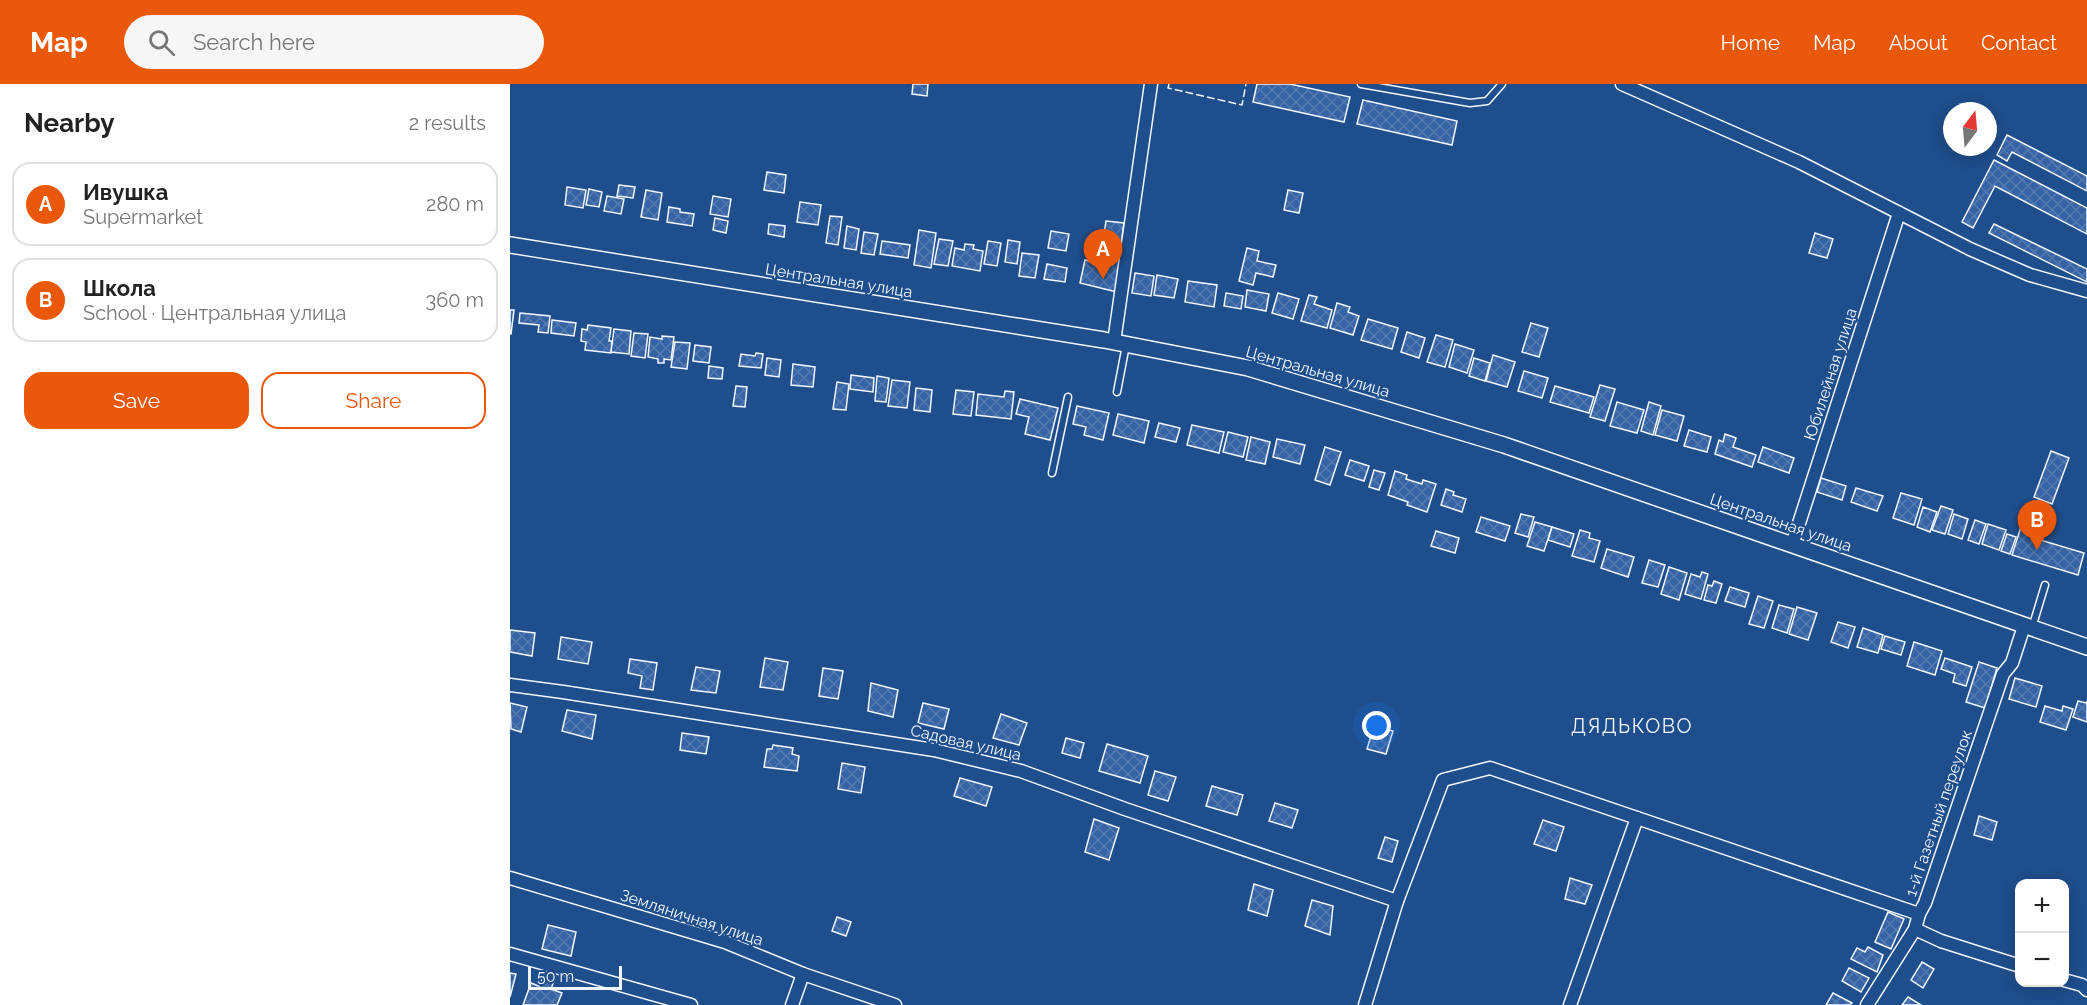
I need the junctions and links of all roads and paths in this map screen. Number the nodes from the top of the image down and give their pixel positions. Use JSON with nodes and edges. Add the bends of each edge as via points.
{"nodes":[{"id":1,"x":1151,"y":84,"type":"edge"},
{"id":2,"x":1361,"y":84,"type":"edge"},
{"id":3,"x":1502,"y":84,"type":"edge"},
{"id":4,"x":1622,"y":84,"type":"edge"},
{"id":5,"x":1899,"y":213,"type":"junction"},
{"id":6,"x":510,"y":245,"type":"edge"},
{"id":7,"x":2087,"y":291,"type":"edge"},
{"id":8,"x":1120,"y":344,"type":"junction"},
{"id":9,"x":1117,"y":392,"type":"dead end"},
{"id":10,"x":1068,"y":397,"type":"dead end"},
{"id":11,"x":1052,"y":473,"type":"dead end"},
{"id":12,"x":1792,"y":545,"type":"junction"},
{"id":13,"x":2045,"y":585,"type":"dead end"},
{"id":14,"x":2028,"y":627,"type":"junction"},
{"id":15,"x":2087,"y":647,"type":"edge"},
{"id":16,"x":510,"y":686,"type":"edge"},
{"id":17,"x":1637,"y":818,"type":"junction"},
{"id":18,"x":510,"y":878,"type":"edge"},
{"id":19,"x":1397,"y":901,"type":"junction"},
{"id":20,"x":1919,"y":915,"type":"junction"},
{"id":21,"x":1916,"y":929,"type":"junction"},
{"id":22,"x":510,"y":954,"type":"edge"},
{"id":23,"x":2015,"y":965,"type":"edge"},
{"id":24,"x":803,"y":974,"type":"junction"},
{"id":25,"x":2069,"y":981,"type":"edge"},
{"id":26,"x":2087,"y":990,"type":"edge"},
{"id":27,"x":691,"y":1005,"type":"edge"},
{"id":28,"x":792,"y":1005,"type":"edge"},
{"id":29,"x":895,"y":1005,"type":"edge"},
{"id":30,"x":1365,"y":1005,"type":"edge"},
{"id":31,"x":1570,"y":1005,"type":"edge"},
{"id":32,"x":1868,"y":1005,"type":"edge"}],
"edges":[{"from":1,"to":8,"type":"street"},
{"from":2,"to":3,"type":"lane","via":[[1470,104],[1487,101]]},
{"from":4,"to":5,"type":"street","via":[[1799,162]]},
{"from":5,"to":7,"type":"street","via":[[2020,271]]},
{"from":5,"to":12,"type":"street","name":"Юбилейная улица"},
{"from":6,"to":8,"type":"street","name":"Центральная улица"},
{"from":8,"to":9,"type":"lane"},
{"from":8,"to":12,"type":"street","name":"Центральная улица","via":[[1248,368],[1493,442]]},
{"from":10,"to":11,"type":"lane"},
{"from":12,"to":14,"type":"street","name":"Центральная улица"},
{"from":13,"to":14,"type":"lane"},
{"from":14,"to":15,"type":"street","name":"Центральная улица"},
{"from":14,"to":20,"type":"street","name":"1-й Газетный переулок","via":[[2003,674]]},
{"from":16,"to":19,"type":"street","name":"Садовая улица","via":[[956,755],[1021,771]]},
{"from":17,"to":19,"type":"street","via":[[1490,768],[1443,780]]},
{"from":17,"to":20,"type":"street"},
{"from":17,"to":31,"type":"street"},
{"from":18,"to":24,"type":"street","name":"Земляничная улица","via":[[725,942]]},
{"from":19,"to":30,"type":"street"},
{"from":20,"to":21,"type":"street","name":"1-й Газетный переулок"},
{"from":21,"to":23,"type":"street"},
{"from":21,"to":32,"type":"street","name":"1-й Газетный переулок"},
{"from":22,"to":27,"type":"street"},
{"from":24,"to":28,"type":"street"},
{"from":24,"to":29,"type":"street","name":"Земляничная улица"},
{"from":25,"to":26,"type":"street"}]}
